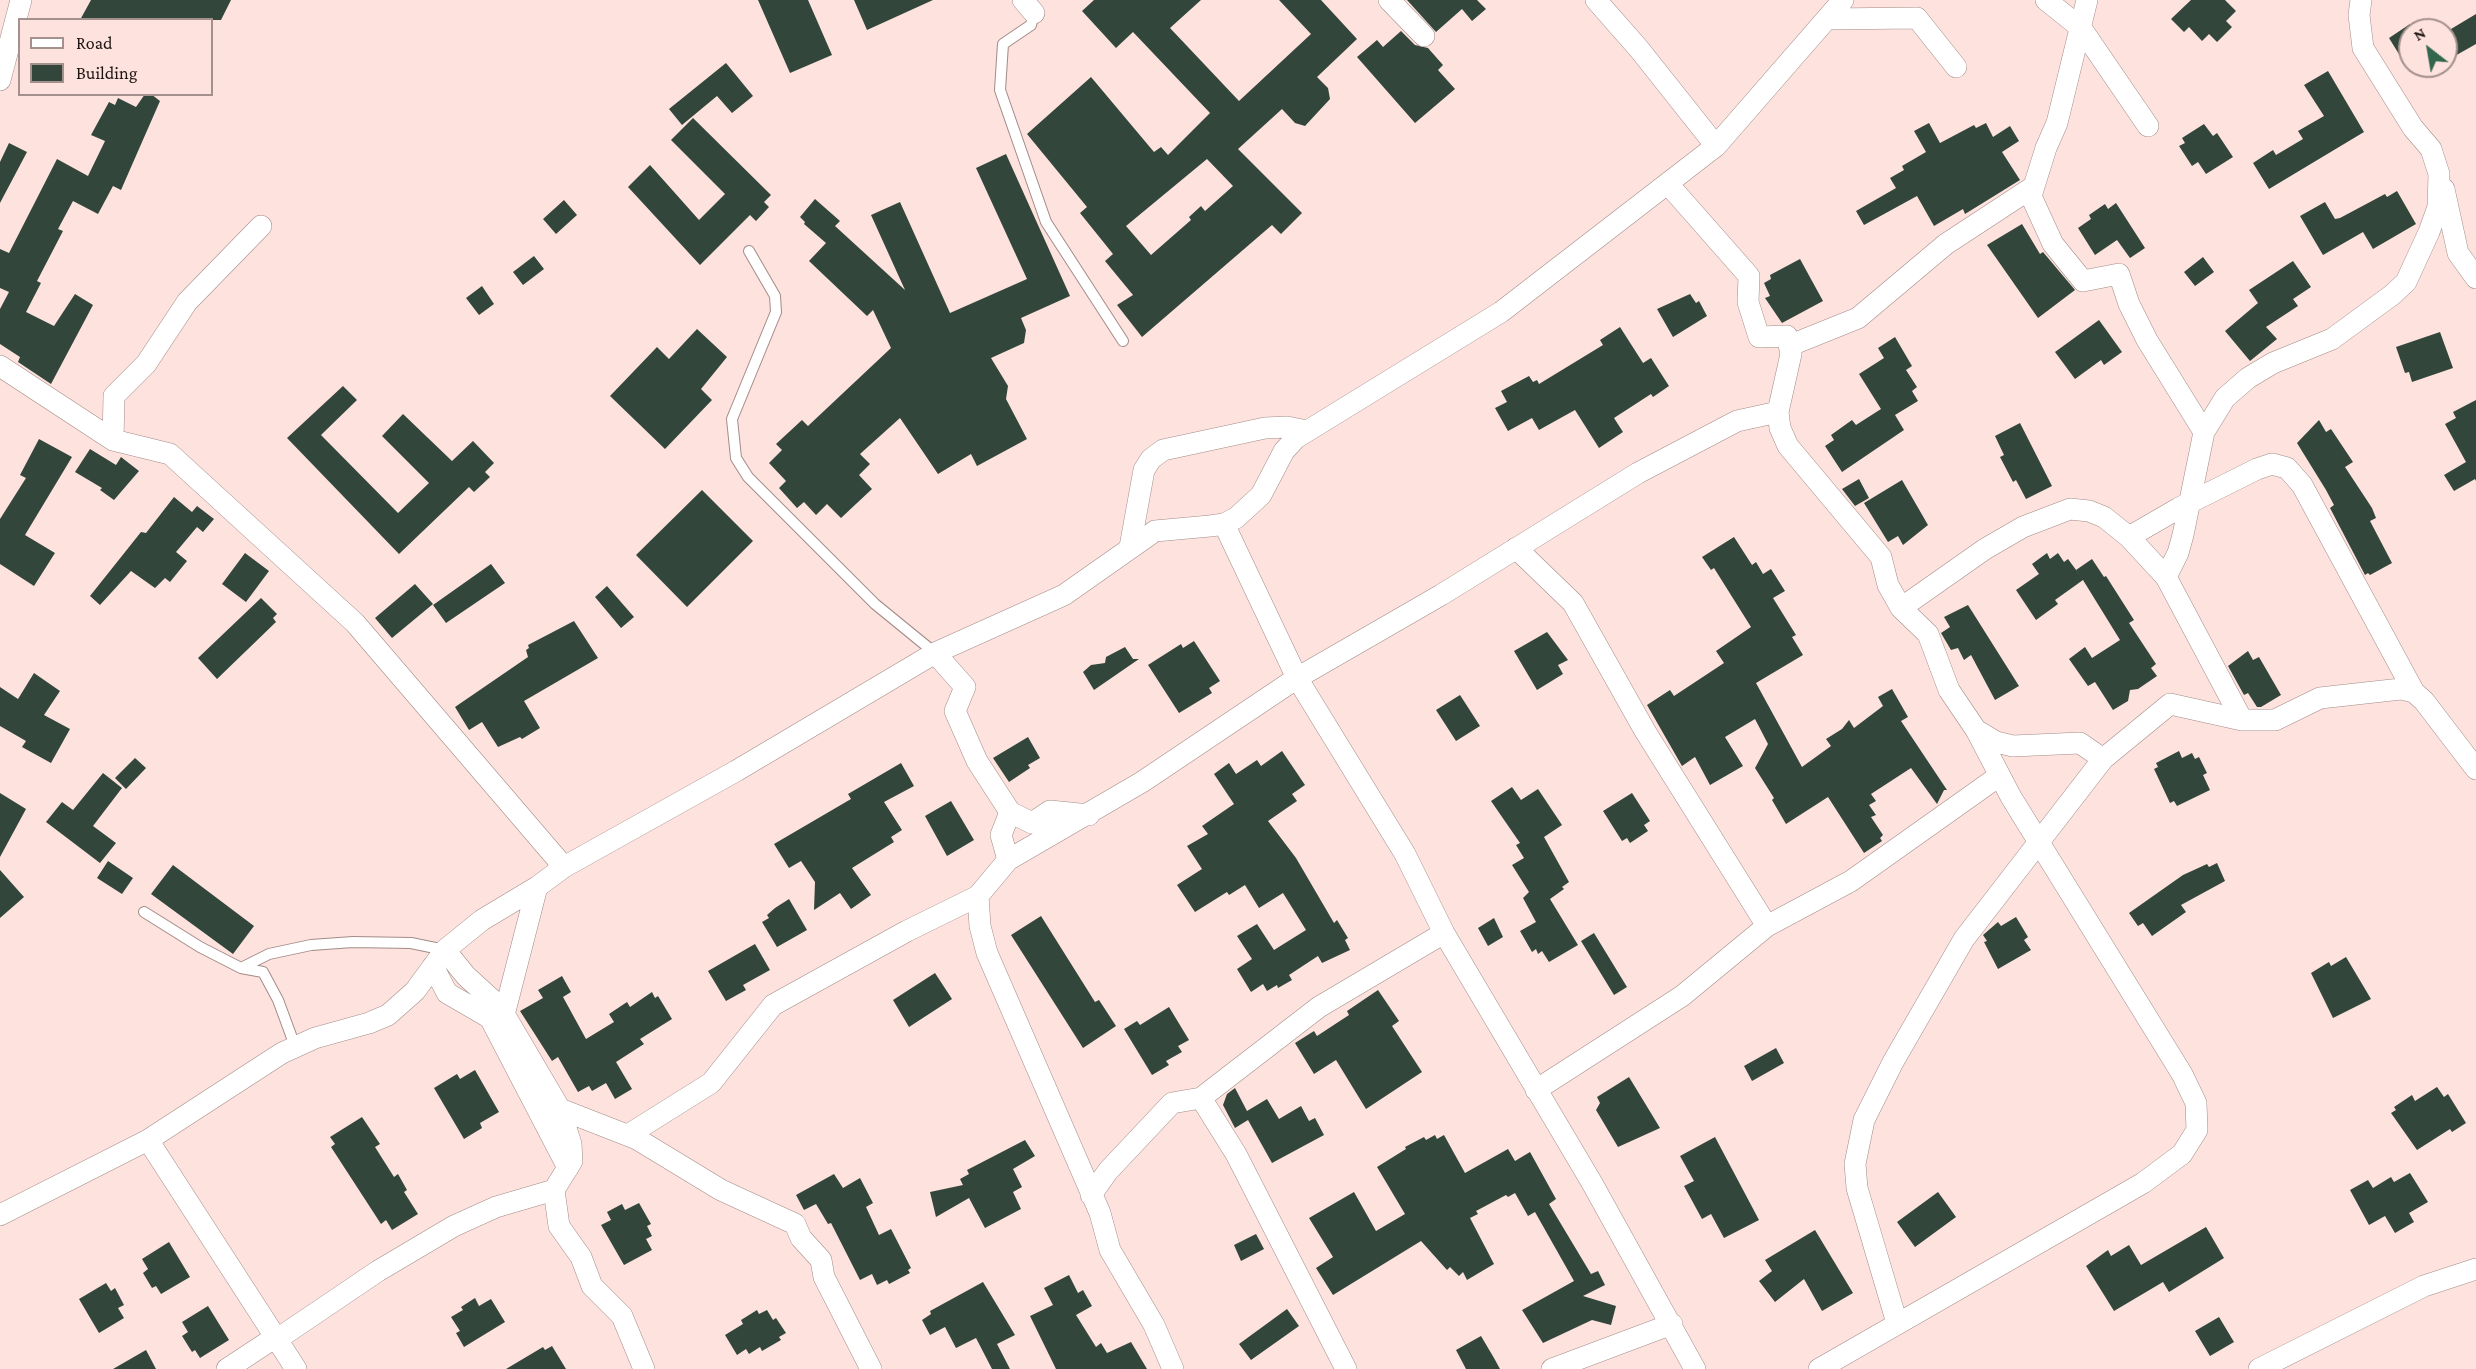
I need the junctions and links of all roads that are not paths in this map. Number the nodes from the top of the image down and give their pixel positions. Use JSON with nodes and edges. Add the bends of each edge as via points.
{"nodes":[{"id":1,"x":21,"y":0,"type":"edge"},
{"id":2,"x":1389,"y":0,"type":"edge"},
{"id":3,"x":1596,"y":0,"type":"edge"},
{"id":4,"x":1843,"y":0,"type":"edge"},
{"id":5,"x":2046,"y":0,"type":"edge"},
{"id":6,"x":2087,"y":0,"type":"edge"},
{"id":7,"x":2361,"y":0,"type":"edge"},
{"id":8,"x":1031,"y":4,"type":"edge"},
{"id":9,"x":1827,"y":19,"type":"junction"},
{"id":10,"x":2081,"y":28,"type":"junction"},
{"id":11,"x":1424,"y":36,"type":"dead end"},
{"id":12,"x":1956,"y":67,"type":"dead end"},
{"id":13,"x":0,"y":80,"type":"edge"},
{"id":14,"x":2148,"y":126,"type":"dead end"},
{"id":15,"x":1716,"y":146,"type":"junction"},
{"id":16,"x":2439,"y":174,"type":"junction"},
{"id":17,"x":1668,"y":184,"type":"junction"},
{"id":18,"x":2033,"y":187,"type":"junction"},
{"id":19,"x":261,"y":226,"type":"dead end"},
{"id":20,"x":749,"y":251,"type":"dead end"},
{"id":21,"x":2476,"y":278,"type":"edge"},
{"id":22,"x":1123,"y":341,"type":"dead end"},
{"id":23,"x":1791,"y":345,"type":"junction"},
{"id":24,"x":0,"y":366,"type":"edge"},
{"id":25,"x":1778,"y":412,"type":"junction"},
{"id":26,"x":1307,"y":430,"type":"junction"},
{"id":27,"x":2204,"y":432,"type":"junction"},
{"id":28,"x":113,"y":440,"type":"junction"},
{"id":29,"x":2190,"y":502,"type":"junction"},
{"id":30,"x":1224,"y":524,"type":"junction"},
{"id":31,"x":2129,"y":537,"type":"junction"},
{"id":32,"x":1130,"y":547,"type":"junction"},
{"id":33,"x":1516,"y":548,"type":"junction"},
{"id":34,"x":2166,"y":577,"type":"junction"},
{"id":35,"x":1901,"y":608,"type":"junction"},
{"id":36,"x":935,"y":653,"type":"junction"},
{"id":37,"x":1297,"y":678,"type":"junction"},
{"id":38,"x":2414,"y":692,"type":"junction"},
{"id":39,"x":2242,"y":720,"type":"junction"},
{"id":40,"x":1976,"y":730,"type":"junction"},
{"id":41,"x":2103,"y":759,"type":"junction"},
{"id":42,"x":2476,"y":769,"type":"edge"},
{"id":43,"x":2000,"y":776,"type":"junction"},
{"id":44,"x":1010,"y":812,"type":"junction"},
{"id":45,"x":1089,"y":815,"type":"junction"},
{"id":46,"x":2038,"y":841,"type":"junction"},
{"id":47,"x":1008,"y":860,"type":"junction"},
{"id":48,"x":564,"y":867,"type":"junction"},
{"id":49,"x":537,"y":887,"type":"junction"},
{"id":50,"x":978,"y":896,"type":"junction"},
{"id":51,"x":144,"y":912,"type":"dead end"},
{"id":52,"x":1767,"y":926,"type":"junction"},
{"id":53,"x":1444,"y":933,"type":"junction"},
{"id":54,"x":439,"y":958,"type":"junction"},
{"id":55,"x":241,"y":968,"type":"junction"},
{"id":56,"x":504,"y":1015,"type":"junction"},
{"id":57,"x":295,"y":1046,"type":"junction"},
{"id":58,"x":1536,"y":1090,"type":"junction"},
{"id":59,"x":1201,"y":1098,"type":"junction"},
{"id":60,"x":560,"y":1109,"type":"junction"},
{"id":61,"x":628,"y":1135,"type":"junction"},
{"id":62,"x":148,"y":1140,"type":"junction"},
{"id":63,"x":568,"y":1168,"type":"junction"},
{"id":64,"x":554,"y":1190,"type":"junction"},
{"id":65,"x":1091,"y":1195,"type":"junction"},
{"id":66,"x":0,"y":1215,"type":"edge"},
{"id":67,"x":2476,"y":1269,"type":"edge"},
{"id":68,"x":1897,"y":1323,"type":"junction"},
{"id":69,"x":1672,"y":1324,"type":"junction"},
{"id":70,"x":272,"y":1341,"type":"junction"},
{"id":71,"x":1167,"y":1367,"type":"edge"},
{"id":72,"x":227,"y":1369,"type":"edge"},
{"id":73,"x":296,"y":1369,"type":"edge"},
{"id":74,"x":644,"y":1369,"type":"edge"},
{"id":75,"x":871,"y":1369,"type":"edge"},
{"id":76,"x":1346,"y":1369,"type":"edge"},
{"id":77,"x":1552,"y":1369,"type":"edge"},
{"id":78,"x":1695,"y":1369,"type":"edge"},
{"id":79,"x":1819,"y":1369,"type":"edge"},
{"id":80,"x":2259,"y":1369,"type":"edge"}],
"edges":[{"from":1,"to":13,"type":"street"},
{"from":2,"to":11,"type":"street"},
{"from":3,"to":15,"type":"street"},
{"from":4,"to":9,"type":"street"},
{"from":5,"to":10,"type":"street"},
{"from":6,"to":10,"type":"street"},
{"from":7,"to":16,"type":"street","via":[[2362,48],[2413,128],[2431,149]]},
{"from":8,"to":22,"type":"lane","via":[[1031,25],[1003,44],[1000,90],[1046,222]]},
{"from":9,"to":12,"type":"street","via":[[1917,18]]},
{"from":9,"to":15,"type":"street"},
{"from":10,"to":14,"type":"street"},
{"from":10,"to":18,"type":"street","via":[[2057,123]]},
{"from":15,"to":17,"type":"street"},
{"from":16,"to":21,"type":"street","via":[[2458,253]]},
{"from":16,"to":27,"type":"street","via":[[2438,207],[2406,282],[2332,339],[2273,363],[2248,378],[2225,398]]},
{"from":17,"to":23,"type":"street","via":[[1749,276],[1748,302],[1759,337],[1787,336]]},
{"from":17,"to":26,"type":"street","via":[[1501,312]]},
{"from":18,"to":23,"type":"street","via":[[1933,253],[1858,318]]},
{"from":18,"to":27,"type":"street","via":[[2033,201],[2045,229],[2083,281],[2119,274],[2147,340]]},
{"from":19,"to":28,"type":"street","via":[[187,302],[146,364],[114,396]]},
{"from":20,"to":36,"type":"lane","via":[[775,296],[776,312],[732,419],[736,458],[748,477],[875,604]]},
{"from":23,"to":25,"type":"street"},
{"from":24,"to":28,"type":"street"},
{"from":25,"to":33,"type":"street","via":[[1737,421],[1638,473]]},
{"from":25,"to":35,"type":"street","via":[[1788,446],[1881,557],[1888,585]]},
{"from":26,"to":30,"type":"street","via":[[1284,451],[1261,495]]},
{"from":26,"to":32,"type":"street","via":[[1265,428],[1182,443],[1158,453],[1147,464],[1140,482]]},
{"from":27,"to":29,"type":"street"},
{"from":28,"to":48,"type":"street","via":[[170,454],[355,623]]},
{"from":29,"to":31,"type":"street"},
{"from":29,"to":34,"type":"street","via":[[2178,553]]},
{"from":29,"to":38,"type":"street","via":[[2266,465],[2290,470],[2302,485]]},
{"from":30,"to":32,"type":"street","via":[[1160,529]]},
{"from":30,"to":37,"type":"street"},
{"from":31,"to":34,"type":"street"},
{"from":31,"to":35,"type":"street","via":[[2096,514],[2062,511],[1985,549]]},
{"from":32,"to":36,"type":"street","via":[[1064,595]]},
{"from":33,"to":37,"type":"street"},
{"from":33,"to":52,"type":"street","via":[[1573,603],[1645,731]]},
{"from":34,"to":39,"type":"street"},
{"from":35,"to":40,"type":"street","via":[[1928,634],[1949,690]]},
{"from":36,"to":44,"type":"street","via":[[965,687],[955,711],[977,761]]},
{"from":36,"to":48,"type":"street"},
{"from":37,"to":45,"type":"street"},
{"from":37,"to":53,"type":"street","via":[[1405,854]]},
{"from":38,"to":39,"type":"street","via":[[2391,689],[2320,698],[2275,720]]},
{"from":38,"to":42,"type":"street"},
{"from":39,"to":41,"type":"street","via":[[2170,704]]},
{"from":40,"to":41,"type":"street","via":[[1996,742],[2013,746],[2080,743]]},
{"from":40,"to":43,"type":"street"},
{"from":41,"to":46,"type":"street"},
{"from":43,"to":46,"type":"street"},
{"from":43,"to":52,"type":"street","via":[[1851,881]]},
{"from":44,"to":45,"type":"street","via":[[1032,823],[1050,812]]},
{"from":44,"to":47,"type":"street","via":[[1001,835]]},
{"from":45,"to":47,"type":"street"},
{"from":46,"to":68,"type":"street","via":[[1964,939],[1893,1062],[1862,1127],[1855,1164],[1857,1188]]},
{"from":46,"to":68,"type":"street","via":[[2182,1074],[2196,1103],[2196,1130],[2182,1154],[2151,1178]]},
{"from":47,"to":50,"type":"street"},
{"from":48,"to":49,"type":"street"},
{"from":49,"to":54,"type":"street","via":[[482,920]]},
{"from":49,"to":56,"type":"street"},
{"from":50,"to":61,"type":"street","via":[[773,1005],[711,1083]]},
{"from":50,"to":65,"type":"street","via":[[987,953]]},
{"from":51,"to":55,"type":"lane"},
{"from":52,"to":58,"type":"street","via":[[1682,996]]},
{"from":53,"to":58,"type":"street"},
{"from":53,"to":59,"type":"street","via":[[1319,1007]]},
{"from":54,"to":55,"type":"lane","via":[[411,944],[353,942],[269,954]]},
{"from":54,"to":56,"type":"street"},
{"from":54,"to":57,"type":"street","via":[[415,991],[388,1015]]},
{"from":54,"to":63,"type":"street","via":[[447,993],[490,1018]]},
{"from":55,"to":57,"type":"lane","via":[[263,972]]},
{"from":56,"to":60,"type":"street"},
{"from":57,"to":62,"type":"street"},
{"from":58,"to":69,"type":"street"},
{"from":59,"to":65,"type":"street","via":[[1172,1103],[1108,1171]]},
{"from":59,"to":76,"type":"street","via":[[1236,1154]]},
{"from":60,"to":61,"type":"street"},
{"from":60,"to":63,"type":"street","via":[[571,1144],[572,1161]]},
{"from":61,"to":75,"type":"street","via":[[730,1195],[795,1224],[801,1238],[820,1260],[824,1276]]},
{"from":62,"to":66,"type":"street"},
{"from":62,"to":70,"type":"street"},
{"from":63,"to":64,"type":"street"},
{"from":64,"to":70,"type":"street","via":[[496,1207],[454,1226]]},
{"from":64,"to":74,"type":"street","via":[[559,1226],[581,1257],[592,1286],[622,1316]]},
{"from":65,"to":71,"type":"street","via":[[1110,1250],[1154,1325]]},
{"from":67,"to":80,"type":"street","via":[[2424,1286]]},
{"from":68,"to":79,"type":"street"},
{"from":69,"to":77,"type":"street"},
{"from":69,"to":78,"type":"street"},
{"from":70,"to":72,"type":"street"},
{"from":70,"to":73,"type":"street"}]}
